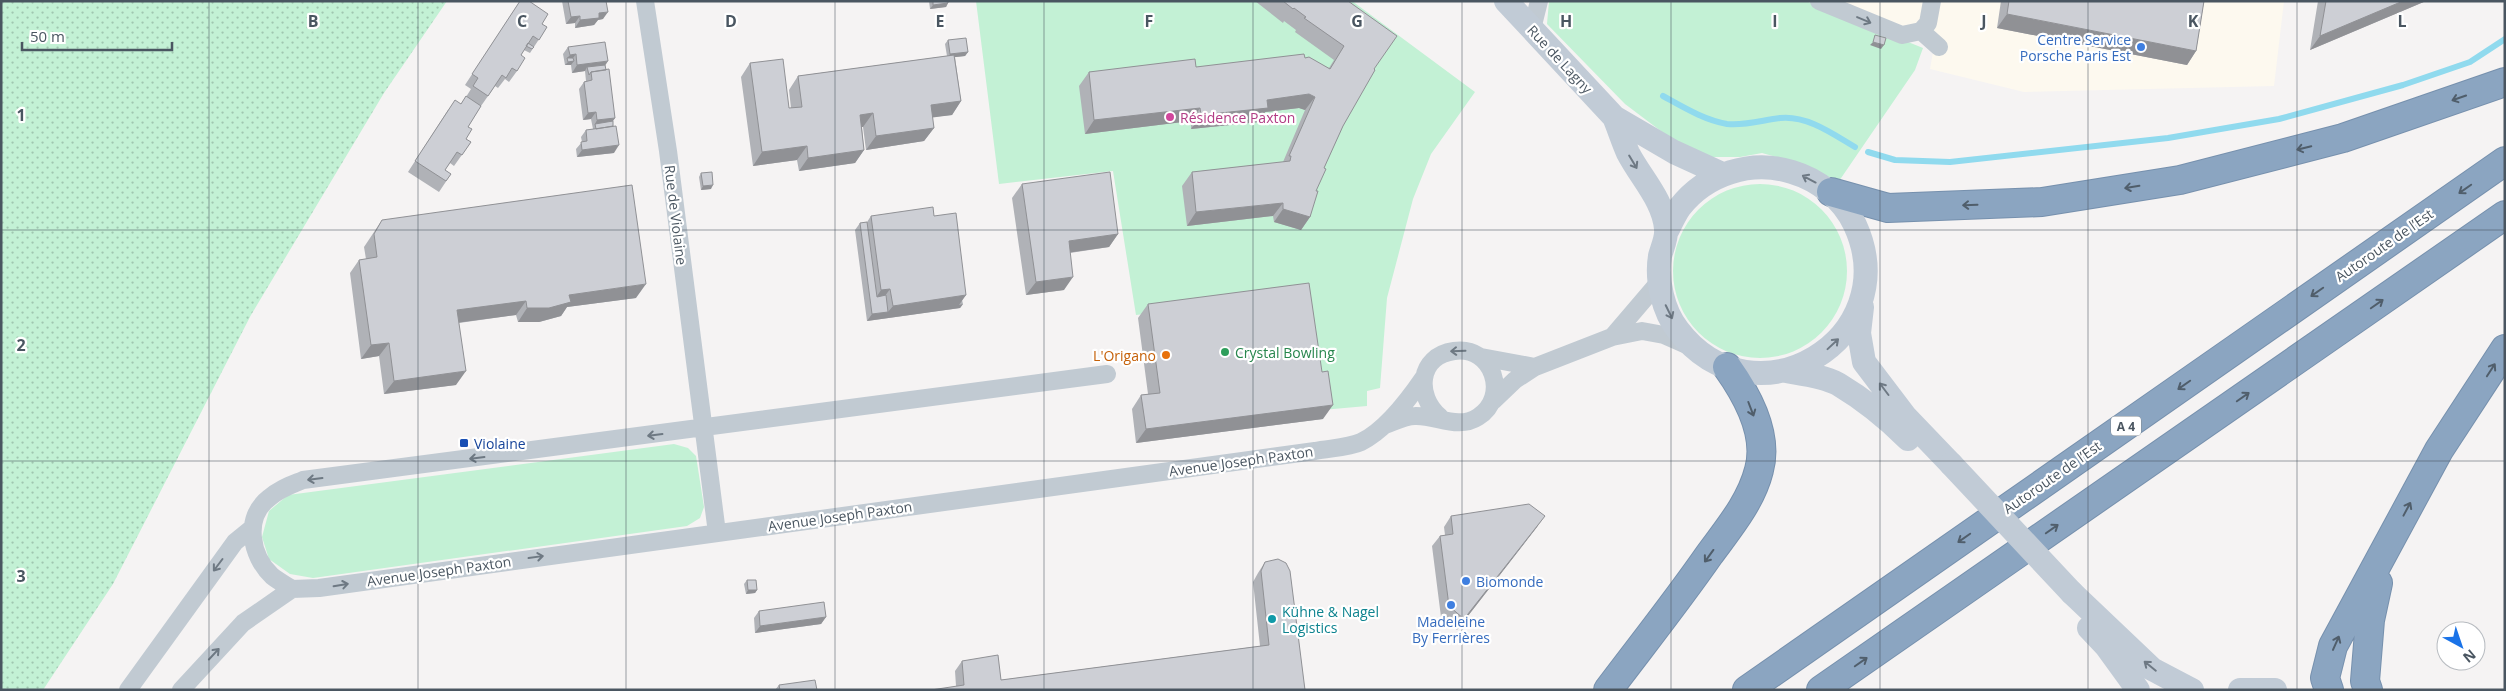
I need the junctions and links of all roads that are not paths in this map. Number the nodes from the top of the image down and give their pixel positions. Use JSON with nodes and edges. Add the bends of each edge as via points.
{"nodes":[{"id":1,"x":645,"y":1,"type":"edge"},
{"id":2,"x":1506,"y":1,"type":"edge"},
{"id":3,"x":1540,"y":1,"type":"edge"},
{"id":4,"x":1819,"y":1,"type":"edge"},
{"id":5,"x":1932,"y":1,"type":"edge"},
{"id":6,"x":1532,"y":30,"type":"junction"},
{"id":7,"x":1920,"y":31,"type":"junction"},
{"id":8,"x":1939,"y":48,"type":"dead end"},
{"id":9,"x":2505,"y":82,"type":"edge"},
{"id":10,"x":1614,"y":117,"type":"junction"},
{"id":11,"x":2505,"y":161,"type":"edge"},
{"id":12,"x":1722,"y":174,"type":"junction"},
{"id":13,"x":1831,"y":192,"type":"junction"},
{"id":14,"x":2505,"y":215,"type":"edge"},
{"id":15,"x":1667,"y":231,"type":"junction"},
{"id":16,"x":1660,"y":282,"type":"junction"},
{"id":17,"x":1862,"y":297,"type":"junction"},
{"id":18,"x":1612,"y":337,"type":"junction"},
{"id":19,"x":1693,"y":347,"type":"junction"},
{"id":20,"x":2505,"y":349,"type":"edge"},
{"id":21,"x":1481,"y":357,"type":"junction"},
{"id":22,"x":1535,"y":367,"type":"junction"},
{"id":23,"x":1727,"y":367,"type":"junction"},
{"id":24,"x":1786,"y":371,"type":"junction"},
{"id":25,"x":1107,"y":374,"type":"dead end"},
{"id":26,"x":1424,"y":377,"type":"junction"},
{"id":27,"x":1493,"y":401,"type":"junction"},
{"id":28,"x":1440,"y":417,"type":"junction"},
{"id":29,"x":1382,"y":426,"type":"junction"},
{"id":30,"x":704,"y":429,"type":"junction"},
{"id":31,"x":1947,"y":469,"type":"junction"},
{"id":32,"x":251,"y":529,"type":"junction"},
{"id":33,"x":717,"y":533,"type":"junction"},
{"id":34,"x":2384,"y":552,"type":"junction"},
{"id":35,"x":292,"y":589,"type":"junction"},
{"id":36,"x":2068,"y":597,"type":"junction"},
{"id":37,"x":128,"y":690,"type":"edge"},
{"id":38,"x":181,"y":690,"type":"edge"},
{"id":39,"x":1608,"y":690,"type":"edge"},
{"id":40,"x":1747,"y":690,"type":"edge"},
{"id":41,"x":1821,"y":690,"type":"edge"},
{"id":42,"x":2138,"y":690,"type":"edge"},
{"id":43,"x":2192,"y":690,"type":"edge"},
{"id":44,"x":2240,"y":690,"type":"edge"},
{"id":45,"x":2275,"y":690,"type":"edge"},
{"id":46,"x":2329,"y":690,"type":"edge"},
{"id":47,"x":2368,"y":690,"type":"edge"}],
"edges":[{"from":1,"to":30,"type":"street","name":"Rue de Violaine"},
{"from":2,"to":6,"type":"main road","name":"Rue de Lagny"},
{"from":3,"to":6,"type":"street"},
{"from":4,"to":7,"type":"street","one_way":true,"via":[[1902,35]]},
{"from":5,"to":7,"type":"street","via":[[1928,23]]},
{"from":6,"to":10,"type":"main road","name":"Rue de Lagny"},
{"from":7,"to":8,"type":"street"},
{"from":9,"to":13,"type":"highway","one_way":true,"via":[[2343,138],[2170,181],[2042,202],[1888,208]]},
{"from":10,"to":12,"type":"main road","name":"Rue de Lagny","via":[[1674,152]]},
{"from":10,"to":15,"type":"main road","name":"Rue de Lagny","one_way":true,"via":[[1629,154],[1661,209]]},
{"from":11,"to":40,"type":"highway","name":"Autoroute de l’Est","number":"A 4","one_way":true},
{"from":13,"to":12,"type":"main road","one_way":true,"via":[[1807,176],[1780,168],[1751,167]]},
{"from":12,"to":15,"type":"main road","via":[[1699,188],[1680,208]]},
{"from":13,"to":17,"type":"main road","via":[[1850,214],[1862,240],[1866,269]]},
{"from":41,"to":14,"type":"highway","one_way":true},
{"from":15,"to":16,"type":"main road","via":[[1660,257]]},
{"from":16,"to":18,"type":"street"},
{"from":16,"to":19,"type":"main road","one_way":true,"via":[[1669,314]]},
{"from":24,"to":17,"type":"main road","one_way":true,"via":[[1812,361],[1834,345],[1852,323]]},
{"from":31,"to":17,"type":"main road","one_way":true,"via":[[1864,362],[1859,333]]},
{"from":18,"to":19,"type":"street","via":[[1642,331],[1664,335]]},
{"from":18,"to":22,"type":"street"},
{"from":19,"to":23,"type":"main road","via":[[1713,362]]},
{"from":34,"to":20,"type":"highway","one_way":true,"via":[[2439,450]]},
{"from":21,"to":22,"type":"street"},
{"from":21,"to":26,"type":"street","one_way":true,"via":[[1460,350],[1448,352],[1433,362]]},
{"from":21,"to":27,"type":"street","via":[[1494,377]]},
{"from":22,"to":27,"type":"street"},
{"from":23,"to":24,"type":"main road","via":[[1761,374]]},
{"from":23,"to":39,"type":"highway","one_way":true,"via":[[1751,407],[1760,437],[1760,469],[1742,510]]},
{"from":24,"to":31,"type":"main road","via":[[1837,384],[1894,424]]},
{"from":25,"to":30,"type":"street"},
{"from":26,"to":28,"type":"street","via":[[1427,404]]},
{"from":26,"to":29,"type":"street","name":"Avenue Joseph Paxton"},
{"from":27,"to":28,"type":"street","via":[[1486,411],[1465,422],[1456,423]]},
{"from":28,"to":29,"type":"street","name":"Avenue Joseph Paxton","via":[[1413,415]]},
{"from":29,"to":33,"type":"street","name":"Avenue Joseph Paxton","via":[[1361,442],[1315,451]]},
{"from":30,"to":32,"type":"street","one_way":true,"via":[[303,480],[267,499],[256,514]]},
{"from":30,"to":33,"type":"street","name":"Rue de Violaine"},
{"from":31,"to":36,"type":"main road","bridge":true},
{"from":32,"to":35,"type":"street","via":[[259,560],[273,577]]},
{"from":32,"to":37,"type":"street","one_way":true,"via":[[235,542]]},
{"from":35,"to":33,"type":"street","name":"Avenue Joseph Paxton","one_way":true,"via":[[319,588]]},
{"from":46,"to":34,"type":"highway","one_way":true,"via":[[2325,678],[2334,646]]},
{"from":34,"to":47,"type":"highway","via":[[2370,620],[2365,681]]},
{"from":38,"to":35,"type":"street","one_way":true,"via":[[243,623]]},
{"from":36,"to":42,"type":"main road"},
{"from":43,"to":36,"type":"main road","one_way":true,"via":[[2152,669]]},
{"from":44,"to":45,"type":"main road"}]}
